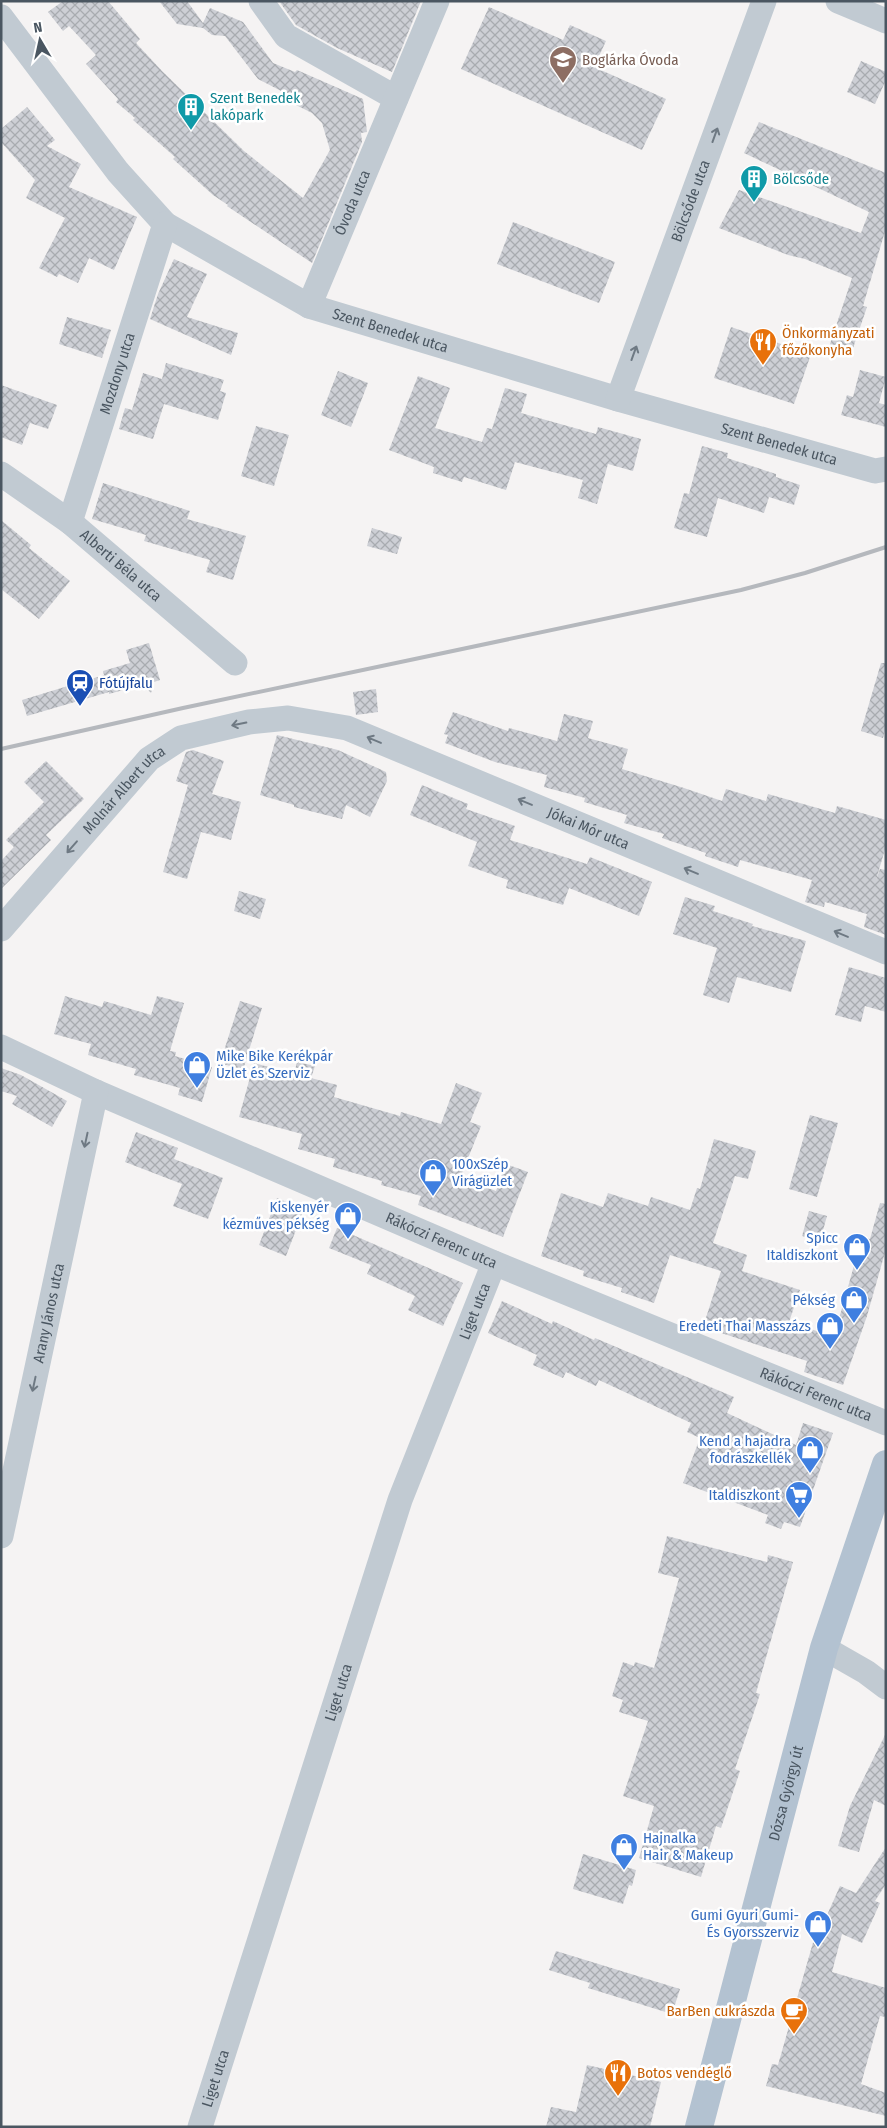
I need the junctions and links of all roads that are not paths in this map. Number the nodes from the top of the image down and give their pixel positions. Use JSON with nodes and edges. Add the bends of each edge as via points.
{"nodes":[{"id":1,"x":261,"y":1,"type":"edge"},
{"id":2,"x":437,"y":1,"type":"edge"},
{"id":3,"x":764,"y":1,"type":"edge"},
{"id":4,"x":838,"y":1,"type":"edge"},
{"id":5,"x":1,"y":17,"type":"edge"},
{"id":6,"x":886,"y":21,"type":"edge"},
{"id":7,"x":396,"y":98,"type":"junction"},
{"id":8,"x":164,"y":224,"type":"junction"},
{"id":9,"x":309,"y":306,"type":"junction"},
{"id":10,"x":618,"y":399,"type":"junction"},
{"id":11,"x":886,"y":469,"type":"edge"},
{"id":12,"x":1,"y":474,"type":"edge"},
{"id":13,"x":70,"y":522,"type":"junction"},
{"id":14,"x":235,"y":663,"type":"dead end"},
{"id":15,"x":288,"y":718,"type":"joint"},
{"id":16,"x":1,"y":929,"type":"edge"},
{"id":17,"x":886,"y":952,"type":"edge"},
{"id":18,"x":1,"y":1047,"type":"edge"},
{"id":19,"x":96,"y":1092,"type":"junction"},
{"id":20,"x":494,"y":1263,"type":"junction"},
{"id":21,"x":886,"y":1423,"type":"edge"},
{"id":22,"x":886,"y":1464,"type":"edge"},
{"id":23,"x":1,"y":1536,"type":"edge"},
{"id":24,"x":824,"y":1648,"type":"junction"},
{"id":25,"x":886,"y":1687,"type":"edge"},
{"id":26,"x":200,"y":2127,"type":"edge"},
{"id":27,"x":698,"y":2127,"type":"edge"}],
"edges":[{"from":1,"to":7,"type":"street","via":[[286,36]]},
{"from":2,"to":7,"type":"street","name":"Óvoda utca"},
{"from":10,"to":3,"type":"street","name":"Bölcsőde utca","one_way":true},
{"from":4,"to":6,"type":"street"},
{"from":5,"to":8,"type":"street","name":"Szent Benedek utca","via":[[118,172]]},
{"from":7,"to":9,"type":"street","name":"Óvoda utca"},
{"from":8,"to":9,"type":"street","name":"Szent Benedek utca"},
{"from":8,"to":13,"type":"street","name":"Mozdony utca"},
{"from":9,"to":10,"type":"street","name":"Szent Benedek utca"},
{"from":10,"to":11,"type":"street","name":"Szent Benedek utca","via":[[875,471]]},
{"from":12,"to":13,"type":"street","name":"Alberti Béla utca"},
{"from":13,"to":14,"type":"street","name":"Alberti Béla utca"},
{"from":15,"to":16,"type":"street","name":"Molnár Albert utca","one_way":true,"via":[[249,722],[181,738],[148,759]]},
{"from":17,"to":15,"type":"street","name":"Jókai Mór utca","one_way":true,"via":[[347,728]]},
{"from":18,"to":19,"type":"street","name":"Rákóczi Ferenc utca"},
{"from":19,"to":20,"type":"street","name":"Rákóczi Ferenc utca"},
{"from":19,"to":23,"type":"street","name":"Arany János utca","one_way":true},
{"from":20,"to":21,"type":"street","name":"Rákóczi Ferenc utca"},
{"from":20,"to":26,"type":"street","name":"Liget utca","via":[[400,1500]]},
{"from":22,"to":24,"type":"main road","name":"Dózsa György út"},
{"from":24,"to":25,"type":"street"},
{"from":24,"to":27,"type":"main road","name":"Dózsa György út"}]}
